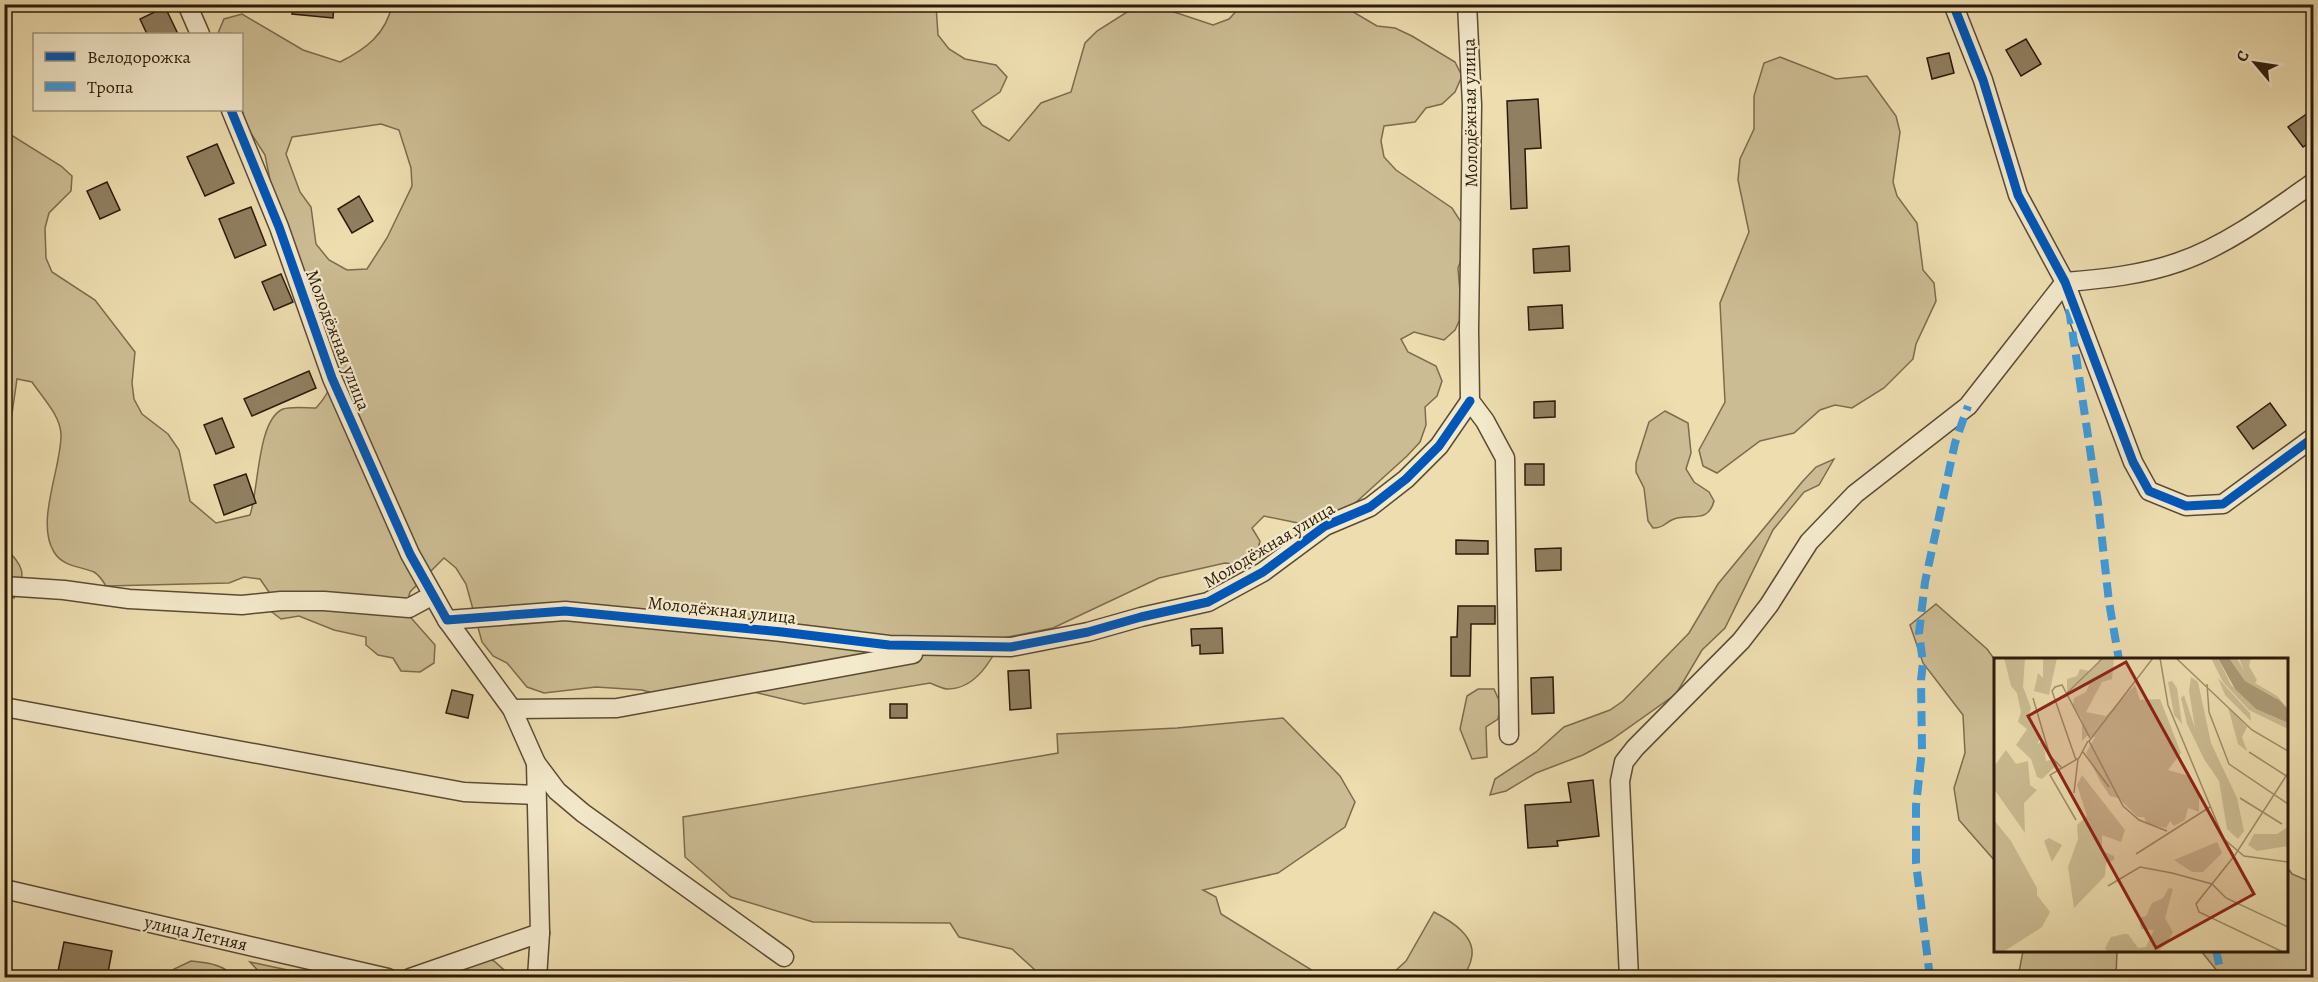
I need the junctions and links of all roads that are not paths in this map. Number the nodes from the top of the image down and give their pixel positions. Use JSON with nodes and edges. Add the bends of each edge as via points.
{"nodes":[{"id":1,"x":187,"y":4,"type":"edge"},
{"id":2,"x":1467,"y":4,"type":"edge"},
{"id":3,"x":1953,"y":4,"type":"edge"},
{"id":4,"x":200,"y":33,"type":"edge"},
{"id":5,"x":231,"y":111,"type":"edge"},
{"id":6,"x":2313,"y":182,"type":"edge"},
{"id":7,"x":2065,"y":282,"type":"junction"},
{"id":8,"x":1470,"y":401,"type":"junction"},
{"id":9,"x":2313,"y":437,"type":"edge"},
{"id":10,"x":4,"y":586,"type":"edge"},
{"id":11,"x":433,"y":595,"type":"junction"},
{"id":12,"x":447,"y":620,"type":"junction"},
{"id":13,"x":953,"y":646,"type":"junction"},
{"id":14,"x":4,"y":708,"type":"edge"},
{"id":15,"x":512,"y":710,"type":"junction"},
{"id":16,"x":1509,"y":735,"type":"dead end"},
{"id":17,"x":536,"y":763,"type":"junction"},
{"id":18,"x":536,"y":795,"type":"junction"},
{"id":19,"x":4,"y":889,"type":"edge"},
{"id":20,"x":540,"y":933,"type":"junction"},
{"id":21,"x":784,"y":957,"type":"dead end"},
{"id":22,"x":388,"y":978,"type":"edge"},
{"id":23,"x":410,"y":978,"type":"edge"},
{"id":24,"x":537,"y":978,"type":"edge"},
{"id":25,"x":1629,"y":978,"type":"edge"}],
"edges":[{"from":1,"to":4,"type":"street"},
{"from":2,"to":8,"type":"street","name":"Молодёжная улица","via":[[1472,105]]},
{"from":3,"to":7,"type":"street","via":[[1983,80],[2018,195]]},
{"from":5,"to":11,"type":"street","name":"Молодёжная улица","via":[[279,227],[332,378],[410,554]]},
{"from":6,"to":7,"type":"street","via":[[2231,237],[2180,262],[2122,277]]},
{"from":7,"to":9,"type":"street","via":[[2133,462],[2150,491],[2186,506],[2223,504]]},
{"from":7,"to":25,"type":"street","via":[[1968,406],[1855,494],[1809,542],[1742,641],[1624,762],[1620,781]]},
{"from":8,"to":13,"type":"street","name":"Молодёжная улица","via":[[1439,446],[1370,507],[1325,526],[1263,572],[1208,602],[1011,648]]},
{"from":8,"to":16,"type":"street","via":[[1505,458]]},
{"from":10,"to":11,"type":"street","via":[[129,599],[242,605],[324,601],[409,608]]},
{"from":11,"to":12,"type":"street","name":"Молодёжная улица"},
{"from":12,"to":13,"type":"street","name":"Молодёжная улица","via":[[565,612],[889,645]]},
{"from":12,"to":15,"type":"street"},
{"from":13,"to":15,"type":"street","via":[[617,708]]},
{"from":14,"to":18,"type":"street","via":[[464,792]]},
{"from":15,"to":17,"type":"street"},
{"from":17,"to":18,"type":"street"},
{"from":17,"to":21,"type":"street","via":[[557,791],[583,813]]},
{"from":18,"to":20,"type":"street"},
{"from":19,"to":22,"type":"street","name":"улица Летняя"},
{"from":20,"to":23,"type":"street"},
{"from":20,"to":24,"type":"street"}]}
